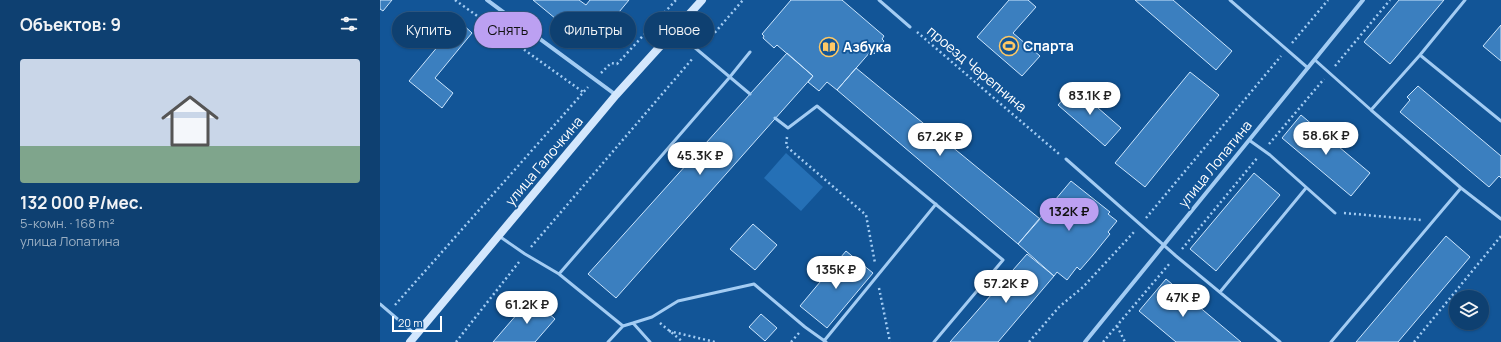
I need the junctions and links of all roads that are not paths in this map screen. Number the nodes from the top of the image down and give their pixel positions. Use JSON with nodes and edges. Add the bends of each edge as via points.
{"nodes":[{"id":1,"x":488,"y":0,"type":"edge"},
{"id":2,"x":702,"y":0,"type":"edge"},
{"id":3,"x":879,"y":0,"type":"edge"},
{"id":4,"x":1230,"y":0,"type":"edge"},
{"id":5,"x":1364,"y":0,"type":"edge"},
{"id":6,"x":1465,"y":0,"type":"edge"},
{"id":7,"x":691,"y":12,"type":"edge"},
{"id":8,"x":910,"y":27,"type":"road end"},
{"id":9,"x":658,"y":48,"type":"edge"},
{"id":10,"x":694,"y":48,"type":"edge"},
{"id":11,"x":750,"y":52,"type":"dead end"},
{"id":12,"x":1420,"y":55,"type":"junction"},
{"id":13,"x":1315,"y":60,"type":"junction"},
{"id":14,"x":1308,"y":68,"type":"junction"},
{"id":15,"x":729,"y":78,"type":"junction"},
{"id":16,"x":750,"y":94,"type":"dead end"},
{"id":17,"x":616,"y":95,"type":"junction"},
{"id":18,"x":1371,"y":110,"type":"junction"},
{"id":19,"x":775,"y":118,"type":"dead end"},
{"id":20,"x":1501,"y":121,"type":"edge"},
{"id":21,"x":1249,"y":140,"type":"junction"},
{"id":22,"x":1066,"y":159,"type":"road end"},
{"id":23,"x":1306,"y":188,"type":"junction"},
{"id":24,"x":1461,"y":188,"type":"junction"},
{"id":25,"x":936,"y":204,"type":"junction"},
{"id":26,"x":1335,"y":213,"type":"road end"},
{"id":27,"x":1501,"y":219,"type":"edge"},
{"id":28,"x":500,"y":236,"type":"junction"},
{"id":29,"x":1163,"y":244,"type":"junction"},
{"id":30,"x":559,"y":274,"type":"junction"},
{"id":31,"x":1220,"y":292,"type":"junction"},
{"id":32,"x":380,"y":304,"type":"edge"},
{"id":33,"x":633,"y":323,"type":"junction"},
{"id":34,"x":623,"y":326,"type":"junction"},
{"id":35,"x":416,"y":335,"type":"junction"},
{"id":36,"x":825,"y":341,"type":"edge"},
{"id":37,"x":410,"y":342,"type":"edge"},
{"id":38,"x":608,"y":342,"type":"edge"},
{"id":39,"x":650,"y":342,"type":"edge"},
{"id":40,"x":934,"y":342,"type":"edge"},
{"id":41,"x":1085,"y":342,"type":"edge"},
{"id":42,"x":1280,"y":342,"type":"edge"},
{"id":43,"x":1332,"y":342,"type":"edge"}],
"edges":[{"from":1,"to":17,"type":"street"},
{"from":2,"to":7,"type":"street","name":"улица Галочкина"},
{"from":3,"to":8,"type":"lane","name":"проезд Черепнина"},
{"from":4,"to":14,"type":"lane"},
{"from":5,"to":13,"type":"street","name":"улица Лопатина"},
{"from":6,"to":12,"type":"lane"},
{"from":9,"to":17,"type":"street","name":"улица Галочкина"},
{"from":10,"to":15,"type":"lane"},
{"from":11,"to":15,"type":"lane"},
{"from":12,"to":18,"type":"lane"},
{"from":12,"to":20,"type":"lane"},
{"from":13,"to":14,"type":"street","name":"улица Лопатина"},
{"from":13,"to":18,"type":"lane"},
{"from":14,"to":21,"type":"street","name":"улица Лопатина"},
{"from":15,"to":16,"type":"lane"},
{"from":15,"to":30,"type":"lane"},
{"from":17,"to":28,"type":"street","name":"улица Галочкина"},
{"from":18,"to":24,"type":"lane"},
{"from":19,"to":25,"type":"lane","via":[[788,128],[817,106]]},
{"from":21,"to":23,"type":"lane"},
{"from":21,"to":29,"type":"street","name":"улица Лопатина"},
{"from":22,"to":29,"type":"lane"},
{"from":23,"to":26,"type":"lane"},
{"from":23,"to":31,"type":"lane"},
{"from":24,"to":27,"type":"lane"},
{"from":24,"to":43,"type":"lane"},
{"from":25,"to":36,"type":"lane"},
{"from":25,"to":40,"type":"lane","via":[[1004,260]]},
{"from":28,"to":30,"type":"lane"},
{"from":28,"to":35,"type":"street","name":"улица Галочкина"},
{"from":29,"to":31,"type":"lane"},
{"from":29,"to":41,"type":"street","name":"улица Лопатина"},
{"from":30,"to":34,"type":"lane"},
{"from":31,"to":42,"type":"lane"},
{"from":32,"to":35,"type":"lane"},
{"from":33,"to":34,"type":"lane"},
{"from":33,"to":36,"type":"lane","via":[[652,317],[678,301],[754,284]]},
{"from":33,"to":39,"type":"lane"},
{"from":34,"to":38,"type":"lane"},
{"from":35,"to":37,"type":"street","name":"улица Галочкина"}]}
